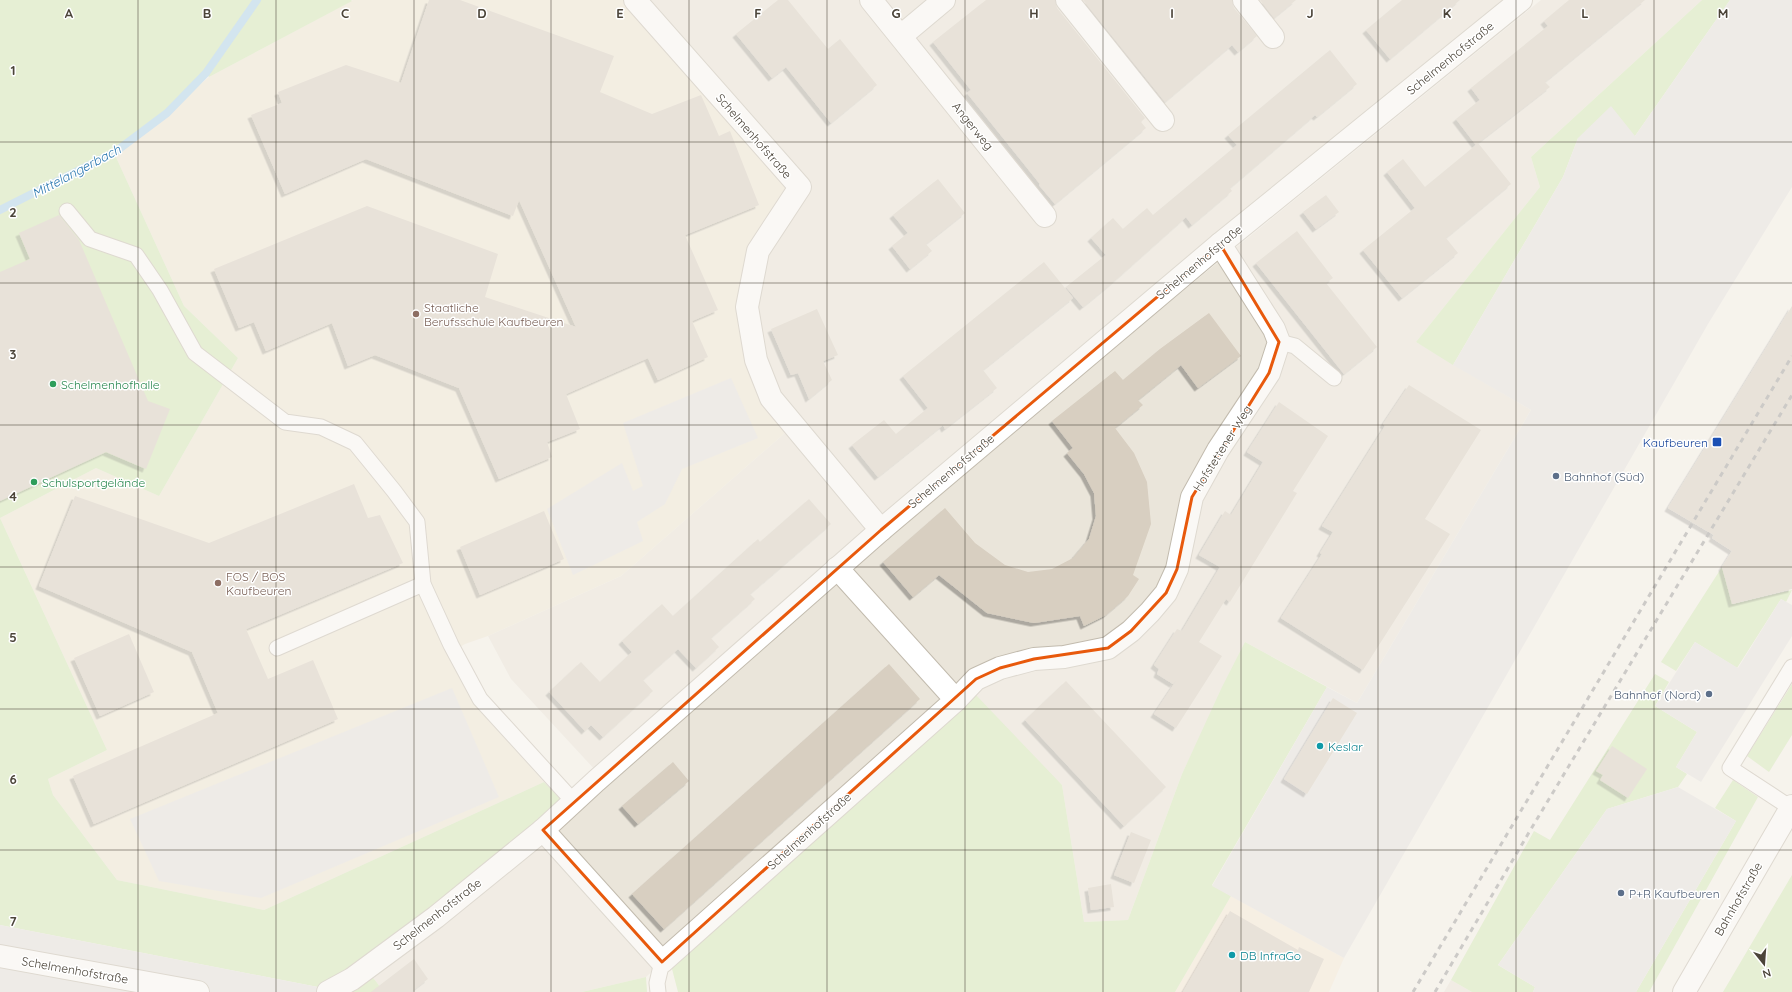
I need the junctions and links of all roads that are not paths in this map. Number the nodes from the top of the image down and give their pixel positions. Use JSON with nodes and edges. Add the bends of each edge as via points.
{"nodes":[{"id":1,"x":635,"y":0,"type":"edge"},
{"id":2,"x":871,"y":0,"type":"edge"},
{"id":3,"x":944,"y":0,"type":"edge"},
{"id":4,"x":1067,"y":0,"type":"edge"},
{"id":5,"x":1244,"y":0,"type":"edge"},
{"id":6,"x":1521,"y":0,"type":"edge"},
{"id":7,"x":901,"y":36,"type":"junction"},
{"id":8,"x":1273,"y":37,"type":"dead end"},
{"id":9,"x":1162,"y":120,"type":"dead end"},
{"id":10,"x":67,"y":211,"type":"dead end"},
{"id":11,"x":1045,"y":216,"type":"dead end"},
{"id":12,"x":1220,"y":244,"type":"junction"},
{"id":13,"x":1279,"y":342,"type":"junction"},
{"id":14,"x":1334,"y":378,"type":"dead end"},
{"id":15,"x":881,"y":530,"type":"junction"},
{"id":16,"x":837,"y":568,"type":"junction"},
{"id":17,"x":423,"y":584,"type":"junction"},
{"id":18,"x":277,"y":648,"type":"dead end"},
{"id":19,"x":1792,"y":667,"type":"edge"},
{"id":20,"x":956,"y":700,"type":"junction"},
{"id":21,"x":574,"y":802,"type":"junction"},
{"id":22,"x":1791,"y":808,"type":"edge"},
{"id":23,"x":543,"y":830,"type":"junction"},
{"id":24,"x":0,"y":956,"type":"edge"},
{"id":25,"x":659,"y":979,"type":"edge"},
{"id":26,"x":198,"y":992,"type":"edge"},
{"id":27,"x":328,"y":992,"type":"edge"},
{"id":28,"x":1684,"y":992,"type":"edge"}],
"edges":[{"from":1,"to":15,"type":"street","name":"Schelmenhofstraße","via":[[800,187],[758,251],[746,307],[756,360],[771,398]]},
{"from":2,"to":7,"type":"street","name":"Angerweg"},
{"from":3,"to":7,"type":"street"},
{"from":4,"to":9,"type":"street"},
{"from":5,"to":8,"type":"street"},
{"from":6,"to":12,"type":"street","name":"Schelmenhofstraße"},
{"from":7,"to":11,"type":"street","name":"Angerweg"},
{"from":10,"to":17,"type":"lane","via":[[90,239],[136,256],[160,290],[195,353],[285,422],[321,427],[355,443],[417,522]]},
{"from":12,"to":13,"type":"street","via":[[1274,329]]},
{"from":12,"to":15,"type":"street","name":"Schelmenhofstraße"},
{"from":13,"to":14,"type":"lane","via":[[1295,346]]},
{"from":13,"to":20,"type":"street","name":"Hofstettener Weg","via":[[1269,373],[1218,450],[1192,496],[1178,569],[1166,593],[1150,612],[1131,631],[1108,648],[1064,657],[1034,659],[1000,668],[976,679]]},
{"from":15,"to":16,"type":"street","name":"Schelmenhofstraße"},
{"from":16,"to":20,"type":"street"},
{"from":16,"to":21,"type":"street","name":"Schelmenhofstraße"},
{"from":17,"to":18,"type":"lane"},
{"from":17,"to":21,"type":"lane","via":[[480,700]]},
{"from":19,"to":22,"type":"lane","via":[[1730,768]]},
{"from":20,"to":25,"type":"street","name":"Schelmenhofstraße"},
{"from":21,"to":23,"type":"street","name":"Schelmenhofstraße"},
{"from":22,"to":28,"type":"street","name":"Bahnhofstraße"},
{"from":23,"to":25,"type":"street","name":"Schelmenhofstraße"},
{"from":23,"to":27,"type":"street","name":"Schelmenhofstraße","via":[[436,917],[352,979]]},
{"from":24,"to":26,"type":"street","name":"Schelmenhofstraße"}]}
